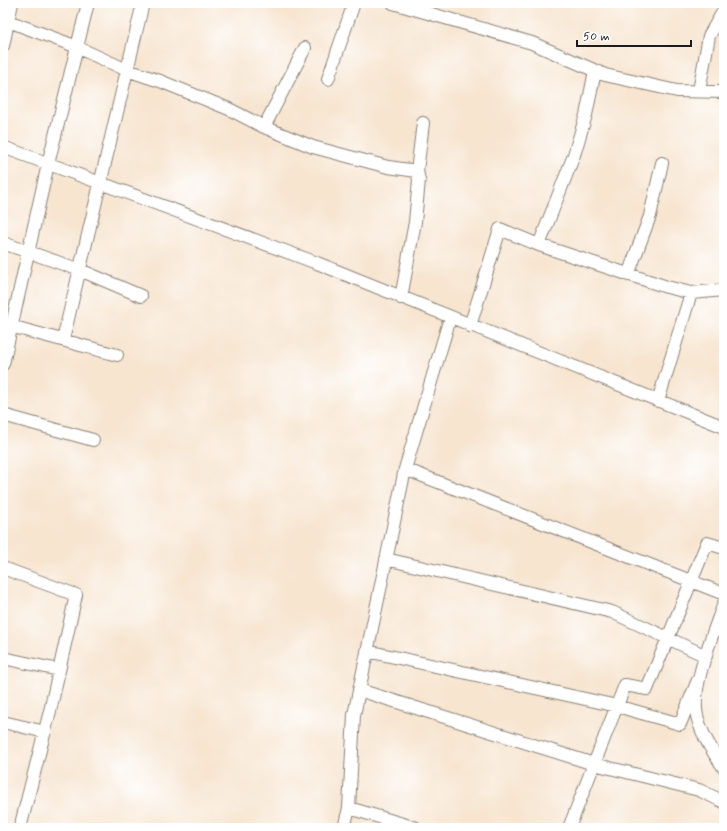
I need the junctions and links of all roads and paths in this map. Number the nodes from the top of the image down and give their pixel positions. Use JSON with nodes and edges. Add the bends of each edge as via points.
{"nodes":[{"id":1,"x":12,"y":3,"type":"edge"},
{"id":2,"x":88,"y":3,"type":"edge"},
{"id":3,"x":143,"y":3,"type":"edge"},
{"id":4,"x":354,"y":3,"type":"edge"},
{"id":5,"x":393,"y":3,"type":"edge"},
{"id":6,"x":724,"y":10,"type":"edge"},
{"id":7,"x":6,"y":20,"type":"edge"},
{"id":8,"x":3,"y":46,"type":"edge"},
{"id":9,"x":78,"y":47,"type":"junction"},
{"id":10,"x":305,"y":48,"type":"dead end"},
{"id":11,"x":127,"y":70,"type":"junction"},
{"id":12,"x":595,"y":71,"type":"junction"},
{"id":13,"x":328,"y":79,"type":"dead end"},
{"id":14,"x":699,"y":91,"type":"junction"},
{"id":15,"x":724,"y":92,"type":"edge"},
{"id":16,"x":423,"y":123,"type":"dead end"},
{"id":17,"x":264,"y":127,"type":"junction"},
{"id":18,"x":3,"y":147,"type":"edge"},
{"id":19,"x":662,"y":163,"type":"dead end"},
{"id":20,"x":48,"y":164,"type":"junction"},
{"id":21,"x":417,"y":171,"type":"junction"},
{"id":22,"x":100,"y":183,"type":"junction"},
{"id":23,"x":3,"y":243,"type":"edge"},
{"id":24,"x":539,"y":245,"type":"junction"},
{"id":25,"x":28,"y":252,"type":"junction"},
{"id":26,"x":80,"y":270,"type":"junction"},
{"id":27,"x":628,"y":275,"type":"junction"},
{"id":28,"x":724,"y":290,"type":"edge"},
{"id":29,"x":691,"y":293,"type":"junction"},
{"id":30,"x":141,"y":296,"type":"dead end"},
{"id":31,"x":401,"y":298,"type":"junction"},
{"id":32,"x":450,"y":318,"type":"junction"},
{"id":33,"x":7,"y":325,"type":"edge"},
{"id":34,"x":470,"y":326,"type":"junction"},
{"id":35,"x":63,"y":340,"type":"junction"},
{"id":36,"x":116,"y":355,"type":"dead end"},
{"id":37,"x":3,"y":364,"type":"edge"},
{"id":38,"x":658,"y":401,"type":"junction"},
{"id":39,"x":3,"y":415,"type":"edge"},
{"id":40,"x":724,"y":427,"type":"edge"},
{"id":41,"x":93,"y":440,"type":"dead end"},
{"id":42,"x":405,"y":469,"type":"junction"},
{"id":43,"x":724,"y":548,"type":"edge"},
{"id":44,"x":386,"y":559,"type":"junction"},
{"id":45,"x":3,"y":568,"type":"edge"},
{"id":46,"x":692,"y":581,"type":"junction"},
{"id":47,"x":724,"y":594,"type":"edge"},
{"id":48,"x":724,"y":603,"type":"edge"},
{"id":49,"x":668,"y":637,"type":"junction"},
{"id":50,"x":367,"y":651,"type":"junction"},
{"id":51,"x":706,"y":656,"type":"junction"},
{"id":52,"x":3,"y":658,"type":"edge"},
{"id":53,"x":59,"y":670,"type":"junction"},
{"id":54,"x":698,"y":680,"type":"junction"},
{"id":55,"x":359,"y":690,"type":"junction"},
{"id":56,"x":617,"y":706,"type":"junction"},
{"id":57,"x":3,"y":722,"type":"edge"},
{"id":58,"x":45,"y":732,"type":"junction"},
{"id":59,"x":594,"y":764,"type":"junction"},
{"id":60,"x":724,"y":768,"type":"edge"},
{"id":61,"x":724,"y":802,"type":"edge"},
{"id":62,"x":349,"y":808,"type":"junction"},
{"id":63,"x":20,"y":828,"type":"edge"},
{"id":64,"x":344,"y":828,"type":"edge"},
{"id":65,"x":416,"y":828,"type":"edge"},
{"id":66,"x":569,"y":828,"type":"edge"}],
"edges":[{"from":1,"to":7,"type":"street"},
{"from":2,"to":9,"type":"street"},
{"from":3,"to":11,"type":"street"},
{"from":4,"to":13,"type":"street"},
{"from":5,"to":12,"type":"street","via":[[532,42]]},
{"from":6,"to":14,"type":"street","via":[[709,36]]},
{"from":7,"to":8,"type":"street"},
{"from":7,"to":9,"type":"street"},
{"from":9,"to":11,"type":"street"},
{"from":9,"to":20,"type":"street"},
{"from":10,"to":17,"type":"street"},
{"from":11,"to":17,"type":"street","via":[[229,109]]},
{"from":11,"to":22,"type":"street"},
{"from":12,"to":14,"type":"street","via":[[677,91]]},
{"from":12,"to":24,"type":"street","via":[[574,155]]},
{"from":14,"to":15,"type":"street"},
{"from":16,"to":21,"type":"street"},
{"from":17,"to":21,"type":"street","via":[[313,147],[388,167]]},
{"from":18,"to":20,"type":"street"},
{"from":19,"to":27,"type":"street","via":[[650,216]]},
{"from":20,"to":22,"type":"street"},
{"from":20,"to":25,"type":"street"},
{"from":21,"to":31,"type":"street","via":[[419,180],[415,222]]},
{"from":22,"to":26,"type":"street"},
{"from":22,"to":31,"type":"street","via":[[317,263]]},
{"from":23,"to":25,"type":"street"},
{"from":24,"to":27,"type":"street"},
{"from":24,"to":34,"type":"street","via":[[500,229]]},
{"from":25,"to":26,"type":"street"},
{"from":25,"to":33,"type":"street"},
{"from":26,"to":30,"type":"street"},
{"from":26,"to":35,"type":"street"},
{"from":27,"to":29,"type":"street"},
{"from":28,"to":29,"type":"street"},
{"from":29,"to":38,"type":"street"},
{"from":31,"to":32,"type":"street"},
{"from":32,"to":34,"type":"street"},
{"from":32,"to":42,"type":"street"},
{"from":33,"to":35,"type":"street"},
{"from":33,"to":37,"type":"street"},
{"from":34,"to":38,"type":"street"},
{"from":35,"to":36,"type":"street"},
{"from":38,"to":40,"type":"street"},
{"from":39,"to":41,"type":"street"},
{"from":42,"to":44,"type":"street"},
{"from":42,"to":46,"type":"street"},
{"from":43,"to":46,"type":"street","via":[[708,543]]},
{"from":44,"to":49,"type":"street","via":[[612,612]]},
{"from":44,"to":50,"type":"street"},
{"from":45,"to":53,"type":"street","via":[[76,595]]},
{"from":46,"to":47,"type":"street"},
{"from":46,"to":49,"type":"street"},
{"from":48,"to":51,"type":"street"},
{"from":49,"to":51,"type":"street"},
{"from":49,"to":56,"type":"street","via":[[647,689],[625,685]]},
{"from":50,"to":55,"type":"street"},
{"from":50,"to":56,"type":"street"},
{"from":51,"to":54,"type":"street"},
{"from":52,"to":53,"type":"street"},
{"from":53,"to":58,"type":"street"},
{"from":54,"to":56,"type":"street","via":[[680,724]]},
{"from":54,"to":60,"type":"street","via":[[697,715],[709,747]]},
{"from":55,"to":59,"type":"street"},
{"from":55,"to":62,"type":"street","via":[[354,715]]},
{"from":56,"to":59,"type":"street"},
{"from":57,"to":58,"type":"street"},
{"from":58,"to":63,"type":"street"},
{"from":59,"to":61,"type":"street","via":[[699,790]]},
{"from":59,"to":66,"type":"street"},
{"from":62,"to":64,"type":"street"},
{"from":62,"to":65,"type":"street"}]}
